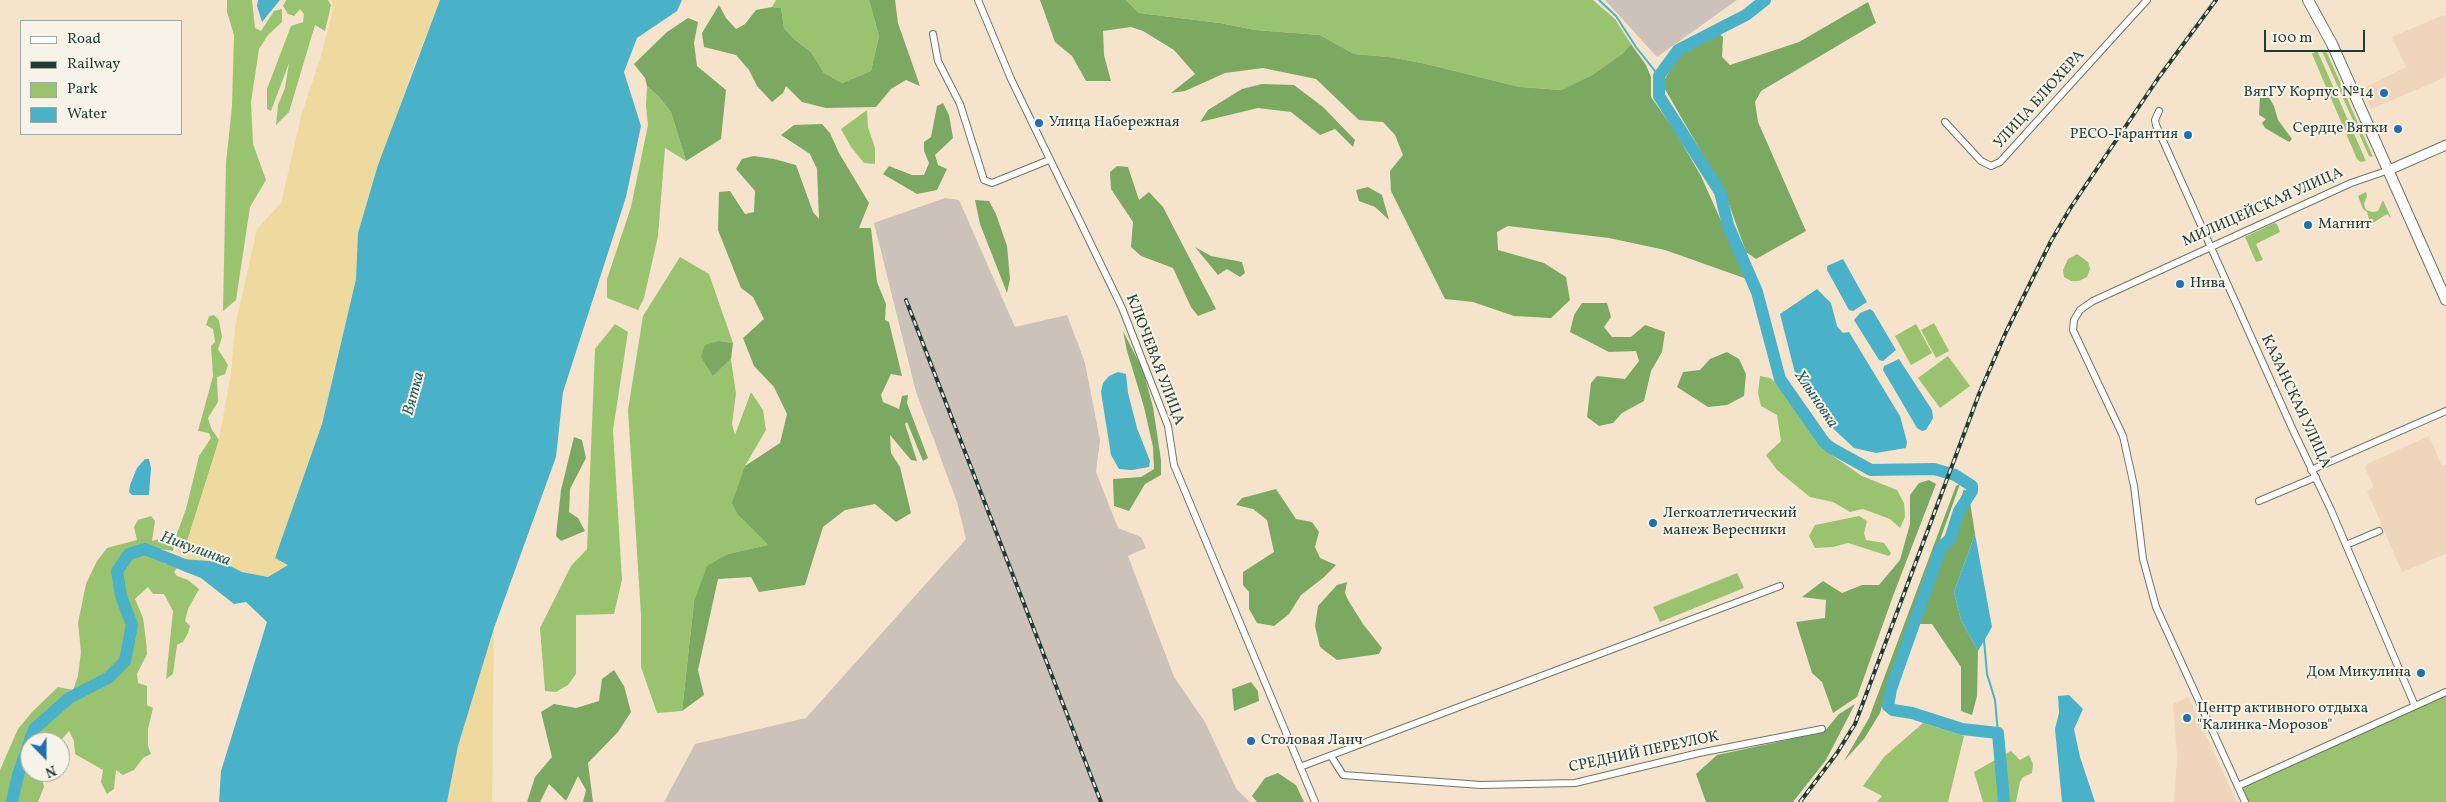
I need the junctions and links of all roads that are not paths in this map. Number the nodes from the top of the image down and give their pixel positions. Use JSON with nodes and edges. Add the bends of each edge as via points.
{"nodes":[{"id":1,"x":978,"y":0,"type":"edge"},
{"id":2,"x":2147,"y":0,"type":"edge"},
{"id":3,"x":2308,"y":0,"type":"edge"},
{"id":4,"x":932,"y":34,"type":"dead end"},
{"id":5,"x":2159,"y":110,"type":"dead end"},
{"id":6,"x":1945,"y":122,"type":"dead end"},
{"id":7,"x":2446,"y":145,"type":"edge"},
{"id":8,"x":1050,"y":160,"type":"junction"},
{"id":9,"x":2389,"y":170,"type":"junction"},
{"id":10,"x":2210,"y":247,"type":"junction"},
{"id":11,"x":2446,"y":300,"type":"edge"},
{"id":12,"x":2446,"y":411,"type":"edge"},
{"id":13,"x":2311,"y":470,"type":"junction"},
{"id":14,"x":2316,"y":477,"type":"junction"},
{"id":15,"x":2259,"y":501,"type":"dead end"},
{"id":16,"x":2378,"y":531,"type":"dead end"},
{"id":17,"x":2346,"y":545,"type":"junction"},
{"id":18,"x":1780,"y":586,"type":"dead end"},
{"id":19,"x":2446,"y":692,"type":"edge"},
{"id":20,"x":2416,"y":706,"type":"junction"},
{"id":21,"x":1822,"y":729,"type":"dead end"},
{"id":22,"x":1331,"y":756,"type":"junction"},
{"id":23,"x":1300,"y":767,"type":"junction"},
{"id":24,"x":2238,"y":786,"type":"junction"},
{"id":25,"x":1315,"y":802,"type":"edge"},
{"id":26,"x":2245,"y":802,"type":"edge"}],
"edges":[{"from":1,"to":8,"type":"street","name":"КЛЮЧЕВАЯ УЛИЦА"},
{"from":2,"to":6,"type":"street","name":"УЛИЦА БЛЮХЕРА","via":[[2000,162],[1990,166],[1981,161]]},
{"from":3,"to":9,"type":"main road","via":[[2328,36]]},
{"from":4,"to":8,"type":"street","via":[[938,62],[960,104],[984,180],[992,183]]},
{"from":5,"to":10,"type":"street","name":"КАЗАНСКАЯ УЛИЦА","via":[[2156,125]]},
{"from":7,"to":9,"type":"street","name":"МИЛИЦЕЙСКАЯ УЛИЦА"},
{"from":8,"to":23,"type":"street","name":"КЛЮЧЕВАЯ УЛИЦА","via":[[1122,308],[1168,426],[1174,465]]},
{"from":9,"to":10,"type":"street","name":"МИЛИЦЕЙСКАЯ УЛИЦА","via":[[2351,183]]},
{"from":9,"to":11,"type":"main road"},
{"from":10,"to":13,"type":"street","name":"КАЗАНСКАЯ УЛИЦА"},
{"from":10,"to":24,"type":"street","name":"МИЛИЦЕЙСКАЯ УЛИЦА","via":[[2093,301],[2076,314],[2073,330],[2123,436],[2134,486],[2143,559],[2156,607]]},
{"from":12,"to":13,"type":"street"},
{"from":13,"to":14,"type":"street","name":"КАЗАНСКАЯ УЛИЦА"},
{"from":14,"to":15,"type":"street"},
{"from":14,"to":17,"type":"street","name":"КАЗАНСКАЯ УЛИЦА"},
{"from":16,"to":17,"type":"street"},
{"from":17,"to":20,"type":"street","name":"КАЗАНСКАЯ УЛИЦА"},
{"from":18,"to":22,"type":"street"},
{"from":19,"to":20,"type":"street"},
{"from":20,"to":24,"type":"street"},
{"from":21,"to":22,"type":"street","name":"СРЕДНИЙ ПЕРЕУЛОК","via":[[1699,753],[1575,783],[1481,785],[1343,775]]},
{"from":22,"to":23,"type":"street"},
{"from":23,"to":25,"type":"street","name":"КЛЮЧЕВАЯ УЛИЦА"},
{"from":24,"to":26,"type":"street","name":"МИЛИЦЕЙСКАЯ УЛИЦА"}]}
